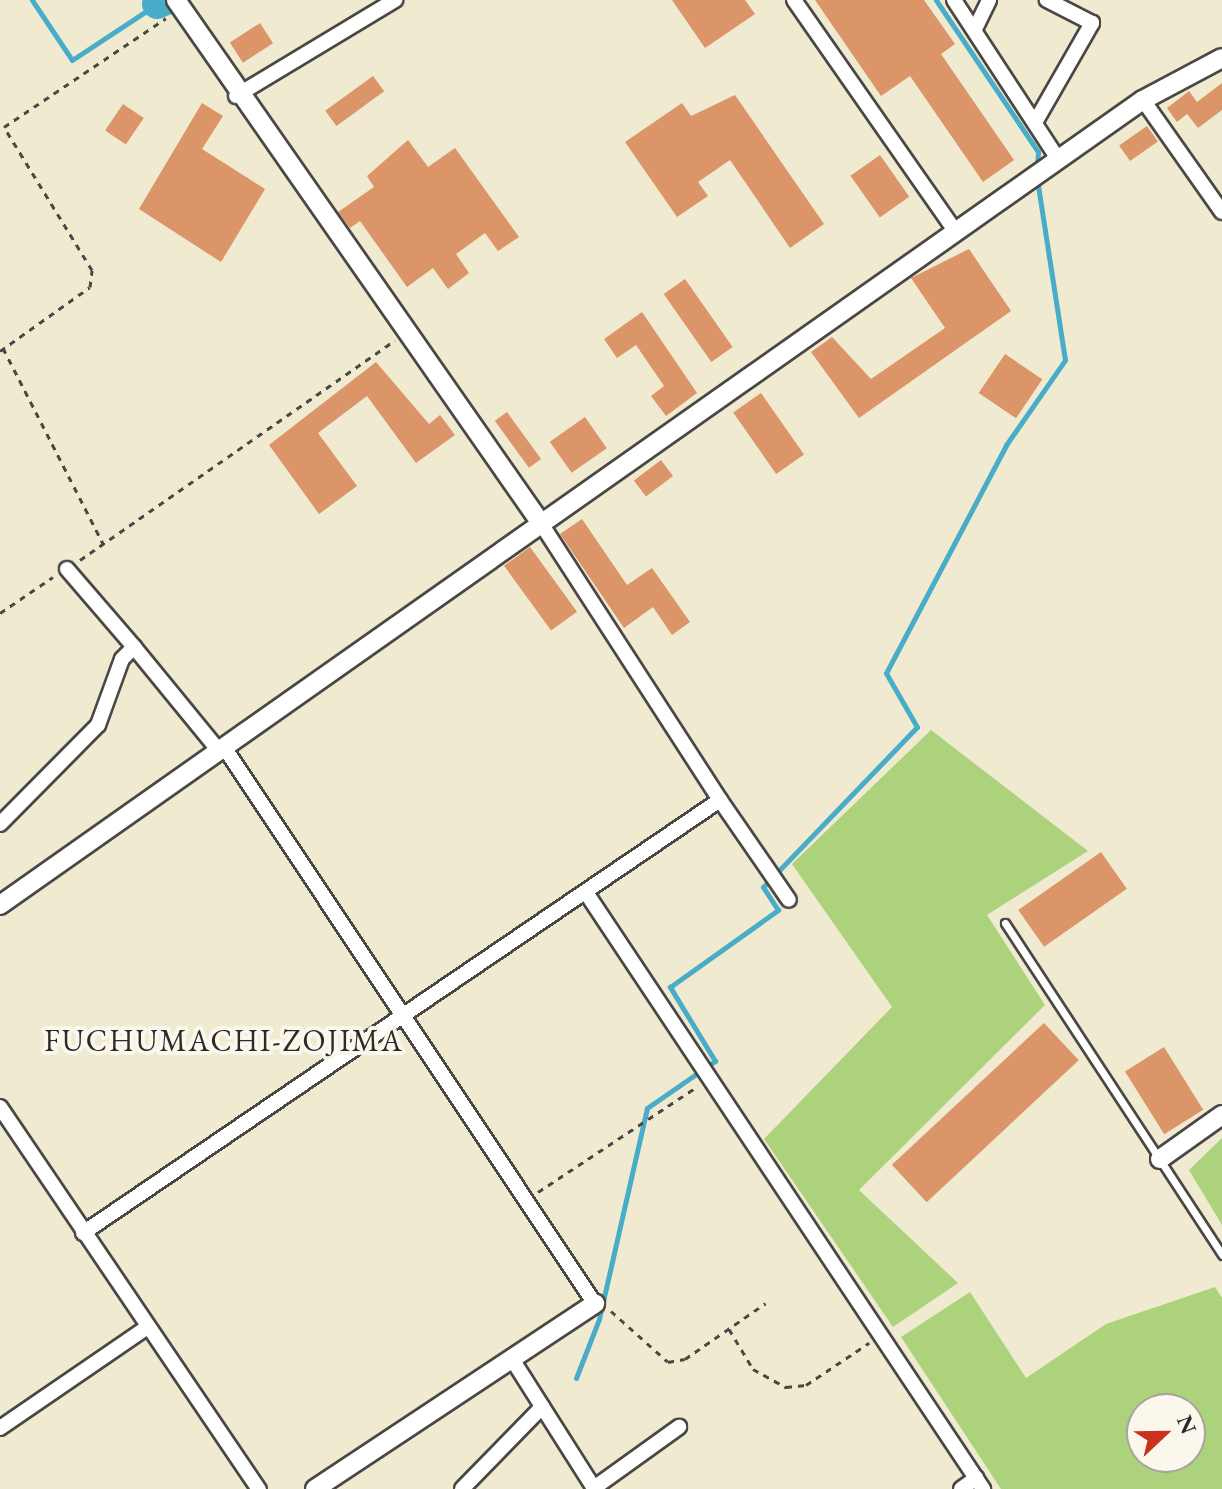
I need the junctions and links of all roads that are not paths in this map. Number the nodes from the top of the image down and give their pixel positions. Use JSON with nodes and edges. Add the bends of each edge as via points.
{"nodes":[{"id":1,"x":395,"y":0,"type":"edge"},
{"id":2,"x":794,"y":0,"type":"edge"},
{"id":3,"x":954,"y":0,"type":"edge"},
{"id":4,"x":989,"y":0,"type":"edge"},
{"id":5,"x":1047,"y":0,"type":"edge"},
{"id":6,"x":184,"y":3,"type":"edge"},
{"id":7,"x":975,"y":29,"type":"junction"},
{"id":8,"x":1222,"y":58,"type":"edge"},
{"id":9,"x":236,"y":96,"type":"junction"},
{"id":10,"x":1143,"y":100,"type":"junction"},
{"id":11,"x":1037,"y":119,"type":"junction"},
{"id":12,"x":1058,"y":159,"type":"junction"},
{"id":13,"x":1222,"y":212,"type":"edge"},
{"id":14,"x":956,"y":232,"type":"junction"},
{"id":15,"x":540,"y":522,"type":"junction"},
{"id":16,"x":67,"y":569,"type":"road end"},
{"id":17,"x":134,"y":647,"type":"junction"},
{"id":18,"x":222,"y":749,"type":"junction"},
{"id":19,"x":720,"y":800,"type":"junction"},
{"id":20,"x":0,"y":824,"type":"edge"},
{"id":21,"x":587,"y":894,"type":"junction"},
{"id":22,"x":789,"y":900,"type":"dead end"},
{"id":23,"x":0,"y":905,"type":"edge"},
{"id":24,"x":1005,"y":923,"type":"dead end"},
{"id":25,"x":403,"y":1020,"type":"junction"},
{"id":26,"x":0,"y":1107,"type":"edge"},
{"id":27,"x":1222,"y":1115,"type":"edge"},
{"id":28,"x":1160,"y":1159,"type":"junction"},
{"id":29,"x":83,"y":1233,"type":"junction"},
{"id":30,"x":1222,"y":1255,"type":"edge"},
{"id":31,"x":595,"y":1304,"type":"joint"},
{"id":32,"x":146,"y":1328,"type":"junction"},
{"id":33,"x":512,"y":1359,"type":"junction"},
{"id":34,"x":542,"y":1407,"type":"junction"},
{"id":35,"x":679,"y":1427,"type":"dead end"},
{"id":36,"x":0,"y":1428,"type":"edge"},
{"id":37,"x":980,"y":1484,"type":"edge"},
{"id":38,"x":259,"y":1489,"type":"edge"},
{"id":39,"x":315,"y":1489,"type":"edge"},
{"id":40,"x":462,"y":1489,"type":"edge"},
{"id":41,"x":961,"y":1489,"type":"edge"}],
"edges":[{"from":1,"to":9,"type":"street"},
{"from":2,"to":14,"type":"street"},
{"from":3,"to":7,"type":"street"},
{"from":4,"to":7,"type":"street"},
{"from":5,"to":11,"type":"street","via":[[1092,23]]},
{"from":6,"to":9,"type":"street"},
{"from":7,"to":11,"type":"street"},
{"from":8,"to":10,"type":"street"},
{"from":9,"to":15,"type":"street"},
{"from":10,"to":12,"type":"street"},
{"from":10,"to":13,"type":"street"},
{"from":11,"to":12,"type":"street"},
{"from":12,"to":14,"type":"street"},
{"from":14,"to":15,"type":"street"},
{"from":15,"to":18,"type":"street"},
{"from":15,"to":19,"type":"street"},
{"from":16,"to":17,"type":"street"},
{"from":17,"to":18,"type":"street"},
{"from":17,"to":20,"type":"street","via":[[122,659],[98,725]]},
{"from":18,"to":23,"type":"street"},
{"from":18,"to":25,"type":"street"},
{"from":19,"to":21,"type":"street"},
{"from":19,"to":22,"type":"street"},
{"from":21,"to":25,"type":"street"},
{"from":21,"to":37,"type":"street"},
{"from":24,"to":28,"type":"lane"},
{"from":25,"to":29,"type":"street"},
{"from":25,"to":31,"type":"street"},
{"from":26,"to":29,"type":"street"},
{"from":27,"to":28,"type":"street"},
{"from":28,"to":30,"type":"lane"},
{"from":29,"to":32,"type":"street"},
{"from":31,"to":33,"type":"street"},
{"from":32,"to":36,"type":"street"},
{"from":32,"to":38,"type":"street"},
{"from":33,"to":34,"type":"street"},
{"from":33,"to":39,"type":"street"},
{"from":34,"to":35,"type":"street","via":[[594,1488]]},
{"from":34,"to":40,"type":"street"},
{"from":37,"to":41,"type":"street"}]}
